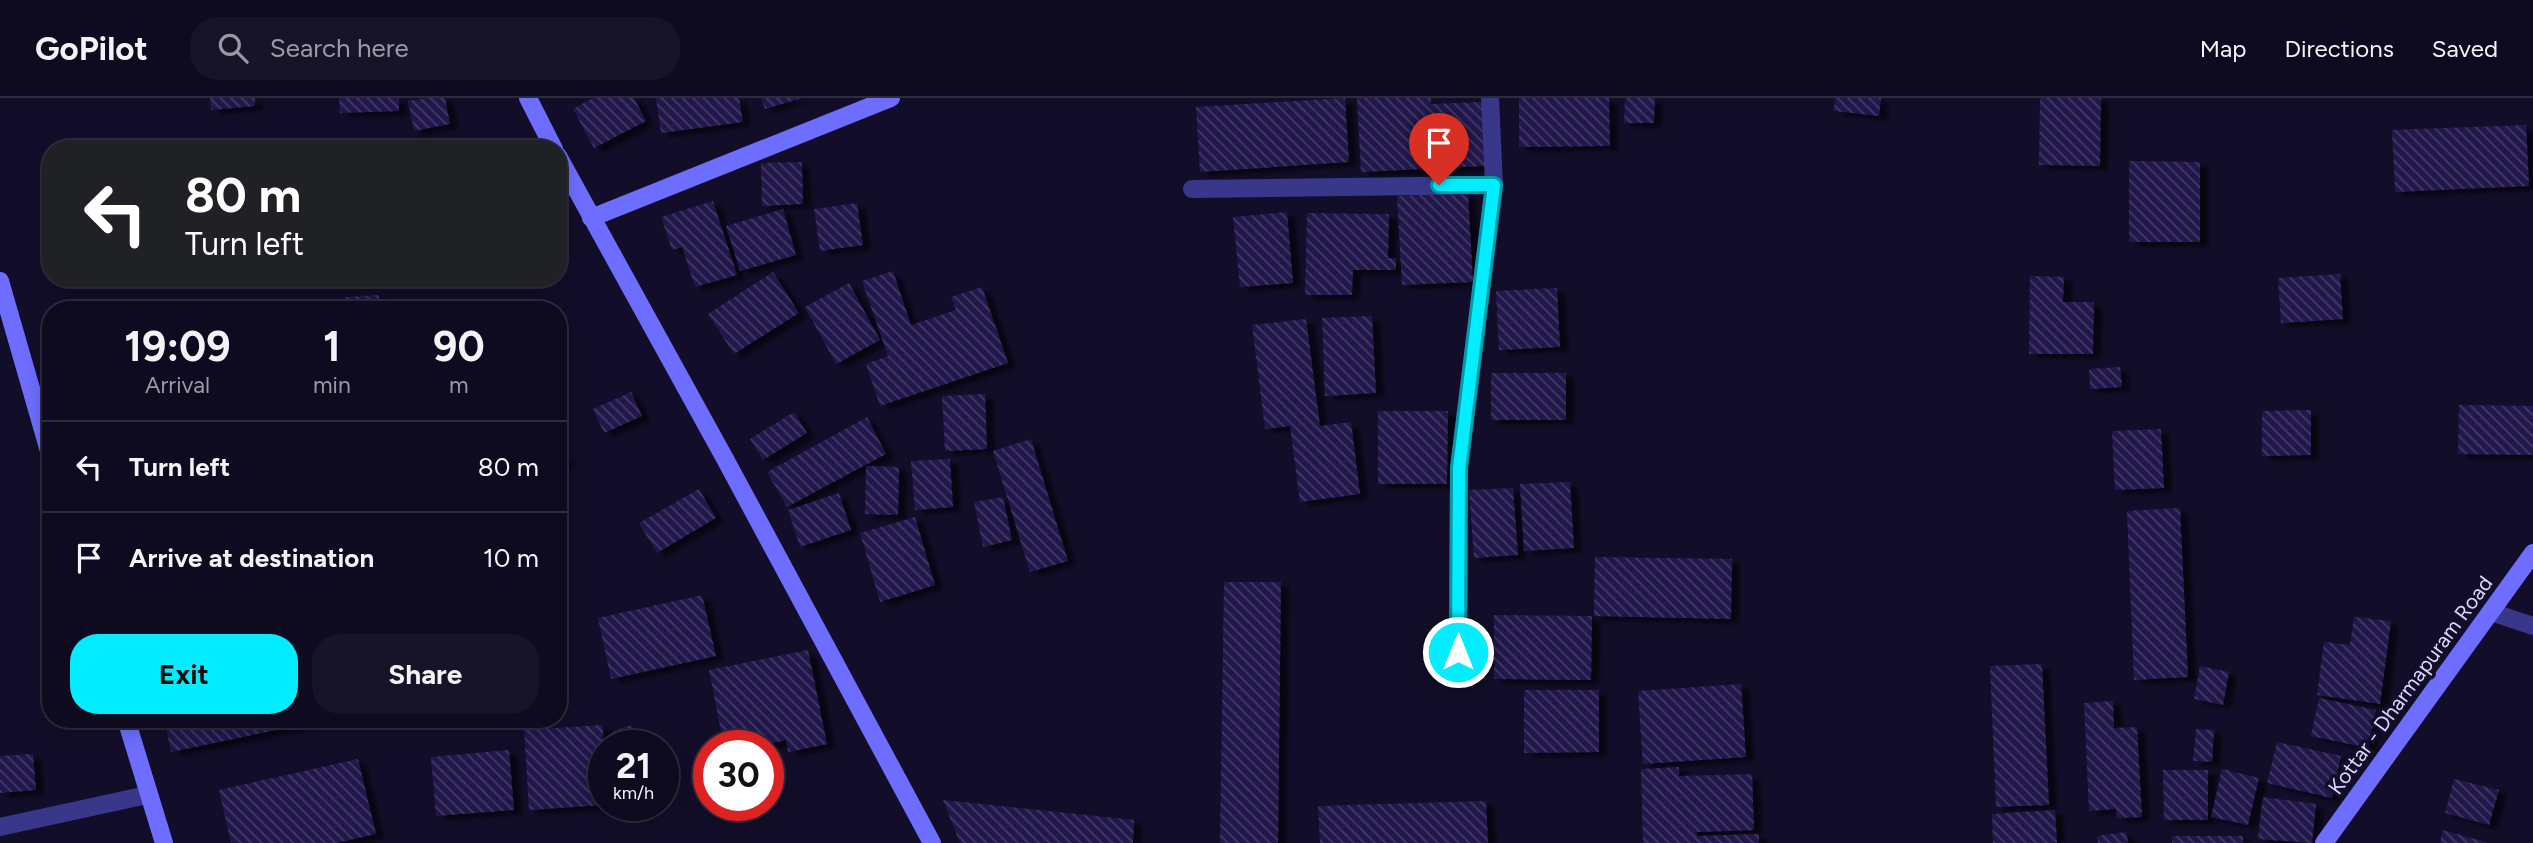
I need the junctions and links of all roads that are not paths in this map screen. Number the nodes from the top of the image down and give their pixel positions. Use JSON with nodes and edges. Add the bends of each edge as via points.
{"nodes":[{"id":1,"x":528,"y":98,"type":"edge"},
{"id":2,"x":891,"y":98,"type":"edge"},
{"id":3,"x":1490,"y":98,"type":"edge"},
{"id":4,"x":549,"y":140,"type":"edge"},
{"id":5,"x":567,"y":173,"type":"edge"},
{"id":6,"x":1494,"y":185,"type":"junction"},
{"id":7,"x":1192,"y":189,"type":"dead end"},
{"id":8,"x":591,"y":218,"type":"junction"},
{"id":9,"x":0,"y":281,"type":"edge"},
{"id":10,"x":42,"y":427,"type":"edge"},
{"id":11,"x":2533,"y":553,"type":"edge"},
{"id":12,"x":2491,"y":612,"type":"junction"},
{"id":13,"x":2533,"y":626,"type":"edge"},
{"id":14,"x":1458,"y":652,"type":"dead end"},
{"id":15,"x":128,"y":728,"type":"edge"},
{"id":16,"x":147,"y":795,"type":"junction"},
{"id":17,"x":0,"y":827,"type":"edge"},
{"id":18,"x":164,"y":843,"type":"edge"},
{"id":19,"x":932,"y":843,"type":"edge"},
{"id":20,"x":2325,"y":843,"type":"edge"}],
"edges":[{"from":1,"to":4,"type":"street"},
{"from":2,"to":8,"type":"street"},
{"from":3,"to":6,"type":"street"},
{"from":5,"to":8,"type":"street"},
{"from":6,"to":7,"type":"street"},
{"from":6,"to":14,"type":"street","via":[[1459,468]]},
{"from":8,"to":19,"type":"street"},
{"from":9,"to":10,"type":"street"},
{"from":11,"to":12,"type":"street","name":"Kottar - Dharmapuram Road"},
{"from":12,"to":13,"type":"street"},
{"from":12,"to":20,"type":"street","name":"Kottar - Dharmapuram Road"},
{"from":15,"to":16,"type":"street"},
{"from":16,"to":17,"type":"street"},
{"from":16,"to":18,"type":"street"}]}
